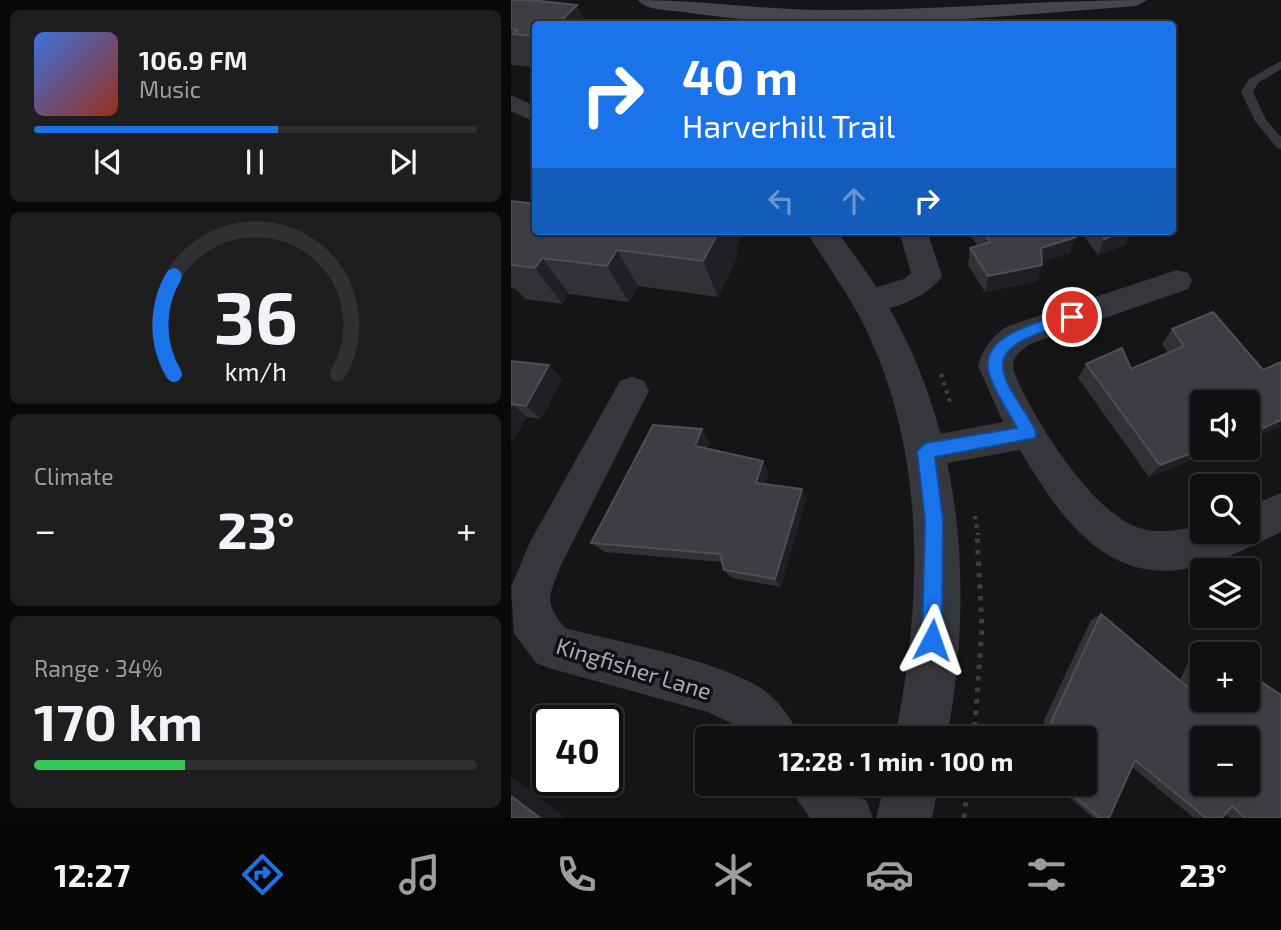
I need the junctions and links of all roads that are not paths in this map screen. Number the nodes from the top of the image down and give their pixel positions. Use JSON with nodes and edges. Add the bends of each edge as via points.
{"nodes":[{"id":1,"x":649,"y":0,"type":"edge"},
{"id":2,"x":1136,"y":0,"type":"edge"},
{"id":3,"x":826,"y":21,"type":"edge"},
{"id":4,"x":856,"y":21,"type":"edge"},
{"id":5,"x":1281,"y":64,"type":"edge"},
{"id":6,"x":511,"y":102,"type":"edge"},
{"id":7,"x":532,"y":113,"type":"edge"},
{"id":8,"x":1281,"y":145,"type":"edge"},
{"id":9,"x":824,"y":235,"type":"edge"},
{"id":10,"x":914,"y":235,"type":"edge"},
{"id":11,"x":1177,"y":281,"type":"dead end"},
{"id":12,"x":867,"y":301,"type":"junction"},
{"id":13,"x":632,"y":391,"type":"dead end"},
{"id":14,"x":1029,"y":433,"type":"junction"},
{"id":15,"x":926,"y":451,"type":"junction"},
{"id":16,"x":1281,"y":512,"type":"edge"},
{"id":17,"x":1260,"y":522,"type":"edge"},
{"id":18,"x":1212,"y":544,"type":"edge"},
{"id":19,"x":765,"y":726,"type":"edge"},
{"id":20,"x":922,"y":726,"type":"edge"},
{"id":21,"x":825,"y":796,"type":"edge"},
{"id":22,"x":909,"y":796,"type":"edge"},
{"id":23,"x":848,"y":818,"type":"edge"},
{"id":24,"x":904,"y":818,"type":"edge"}],
"edges":[{"from":1,"to":3,"type":"main road"},
{"from":2,"to":4,"type":"main road"},
{"from":5,"to":8,"type":"lane","via":[[1253,81],[1247,92],[1261,121]]},
{"from":6,"to":7,"type":"street"},
{"from":9,"to":12,"type":"street"},
{"from":10,"to":12,"type":"street","via":[[927,276],[914,288]]},
{"from":11,"to":14,"type":"street","via":[[1019,335],[1005,344],[995,366]]},
{"from":12,"to":15,"type":"street","via":[[905,382]]},
{"from":13,"to":19,"type":"street","name":"Kingfisher Lane","via":[[544,556],[529,595],[529,618],[552,646],[714,691],[749,708]]},
{"from":14,"to":15,"type":"street"},
{"from":14,"to":18,"type":"street","via":[[1069,498],[1093,524],[1121,541],[1150,551],[1179,552]]},
{"from":15,"to":20,"type":"street","via":[[934,520],[935,612]]},
{"from":16,"to":17,"type":"street"},
{"from":21,"to":23,"type":"street"},
{"from":22,"to":24,"type":"street"}]}
